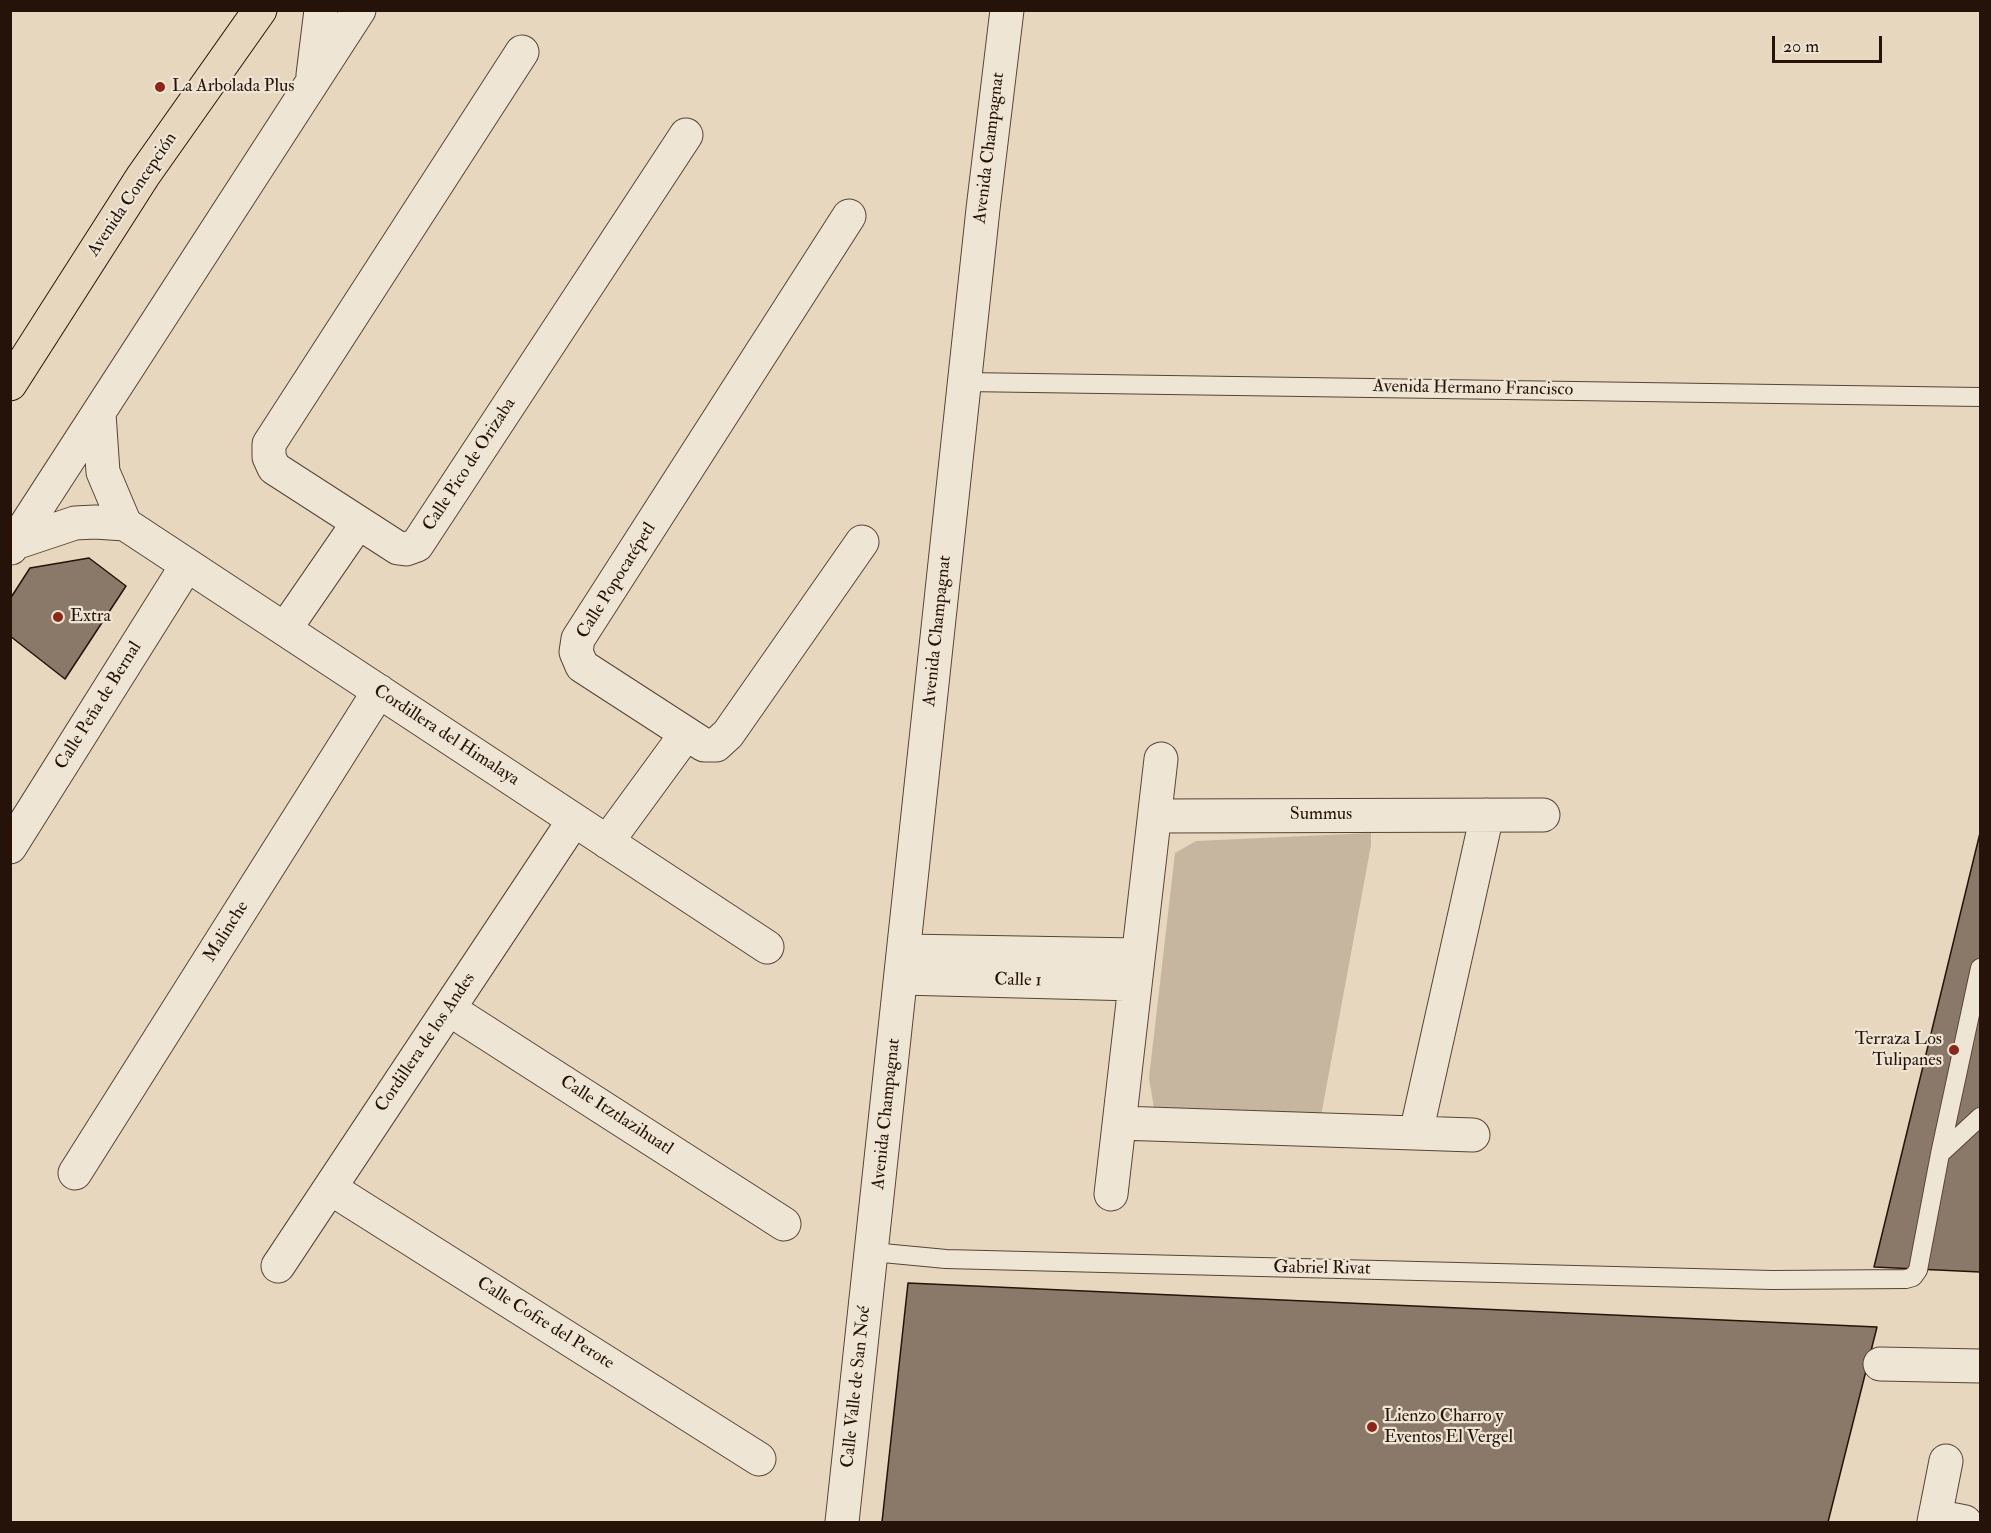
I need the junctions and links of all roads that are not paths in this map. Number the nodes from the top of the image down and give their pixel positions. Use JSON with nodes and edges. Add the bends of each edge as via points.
{"nodes":[{"id":1,"x":260,"y":10,"type":"edge"},
{"id":2,"x":321,"y":10,"type":"edge"},
{"id":3,"x":359,"y":10,"type":"edge"},
{"id":4,"x":1007,"y":10,"type":"edge"},
{"id":5,"x":522,"y":52,"type":"dead end"},
{"id":6,"x":313,"y":82,"type":"junction"},
{"id":7,"x":687,"y":135,"type":"dead end"},
{"id":8,"x":849,"y":216,"type":"dead end"},
{"id":9,"x":965,"y":382,"type":"junction"},
{"id":10,"x":10,"y":384,"type":"edge"},
{"id":11,"x":1980,"y":397,"type":"edge"},
{"id":12,"x":99,"y":414,"type":"junction"},
{"id":13,"x":358,"y":523,"type":"junction"},
{"id":14,"x":125,"y":524,"type":"junction"},
{"id":15,"x":862,"y":543,"type":"dead end"},
{"id":16,"x":13,"y":546,"type":"edge"},
{"id":17,"x":188,"y":565,"type":"junction"},
{"id":18,"x":285,"y":629,"type":"junction"},
{"id":19,"x":379,"y":691,"type":"junction"},
{"id":20,"x":686,"y":734,"type":"junction"},
{"id":21,"x":1161,"y":759,"type":"dead end"},
{"id":22,"x":1487,"y":814,"type":"junction"},
{"id":23,"x":1543,"y":815,"type":"dead end"},
{"id":24,"x":1155,"y":816,"type":"junction"},
{"id":25,"x":574,"y":820,"type":"junction"},
{"id":26,"x":608,"y":842,"type":"junction"},
{"id":27,"x":10,"y":847,"type":"edge"},
{"id":28,"x":767,"y":947,"type":"dead end"},
{"id":29,"x":903,"y":964,"type":"junction"},
{"id":30,"x":1980,"y":968,"type":"edge"},
{"id":31,"x":1137,"y":970,"type":"junction"},
{"id":32,"x":449,"y":1009,"type":"junction"},
{"id":33,"x":1980,"y":1117,"type":"edge"},
{"id":34,"x":1120,"y":1123,"type":"junction"},
{"id":35,"x":1416,"y":1133,"type":"junction"},
{"id":36,"x":1473,"y":1135,"type":"dead end"},
{"id":37,"x":1940,"y":1155,"type":"junction"},
{"id":38,"x":75,"y":1173,"type":"dead end"},
{"id":39,"x":330,"y":1188,"type":"junction"},
{"id":40,"x":1112,"y":1194,"type":"dead end"},
{"id":41,"x":784,"y":1224,"type":"dead end"},
{"id":42,"x":872,"y":1252,"type":"junction"},
{"id":43,"x":279,"y":1266,"type":"dead end"},
{"id":44,"x":1880,"y":1364,"type":"dead end"},
{"id":45,"x":1980,"y":1366,"type":"edge"},
{"id":46,"x":759,"y":1459,"type":"dead end"},
{"id":47,"x":1946,"y":1461,"type":"dead end"},
{"id":48,"x":1945,"y":1520,"type":"edge"},
{"id":49,"x":842,"y":1522,"type":"edge"}],
"edges":[{"from":1,"to":10,"type":"main road","name":"Avenida Concepción","via":[[143,176]]},
{"from":2,"to":6,"type":"street"},
{"from":3,"to":6,"type":"street"},
{"from":4,"to":9,"type":"street","name":"Avenida Champagnat"},
{"from":5,"to":13,"type":"street","name":"Calle Pico de Orizaba","via":[[269,444],[274,468]]},
{"from":6,"to":12,"type":"street"},
{"from":7,"to":13,"type":"street","name":"Calle Pico de Orizaba","via":[[417,544],[398,548]]},
{"from":8,"to":20,"type":"street","name":"Calle Popocatépetl","via":[[579,639],[576,652],[582,666]]},
{"from":9,"to":11,"type":"lane","name":"Avenida Hermano Francisco"},
{"from":9,"to":29,"type":"street","name":"Avenida Champagnat"},
{"from":12,"to":14,"type":"street","via":[[103,472]]},
{"from":12,"to":16,"type":"street"},
{"from":13,"to":18,"type":"street"},
{"from":14,"to":16,"type":"street","via":[[75,523]]},
{"from":14,"to":17,"type":"street","name":"Cordillera del Himalaya"},
{"from":15,"to":20,"type":"street","name":"Calle Popocatépetl","via":[[728,734],[716,745],[704,745]]},
{"from":17,"to":18,"type":"street","name":"Cordillera del Himalaya"},
{"from":17,"to":27,"type":"street","name":"Calle Peña de Bernal"},
{"from":18,"to":19,"type":"street","name":"Cordillera del Himalaya"},
{"from":19,"to":25,"type":"street","name":"Cordillera del Himalaya"},
{"from":19,"to":38,"type":"street","name":"Malinche"},
{"from":20,"to":26,"type":"street"},
{"from":21,"to":24,"type":"street"},
{"from":22,"to":23,"type":"street","name":"Summus"},
{"from":22,"to":24,"type":"street","name":"Summus"},
{"from":22,"to":35,"type":"street"},
{"from":24,"to":31,"type":"street"},
{"from":25,"to":26,"type":"street","name":"Cordillera del Himalaya"},
{"from":25,"to":32,"type":"street","name":"Cordillera de los Andes"},
{"from":26,"to":28,"type":"street","name":"Cordillera del Himalaya"},
{"from":29,"to":31,"type":"street","name":"Calle 1"},
{"from":29,"to":42,"type":"street","name":"Avenida Champagnat"},
{"from":30,"to":37,"type":"lane"},
{"from":31,"to":34,"type":"street"},
{"from":32,"to":39,"type":"street","name":"Cordillera de los Andes"},
{"from":32,"to":41,"type":"street","name":"Calle Itztlazihuatl"},
{"from":33,"to":37,"type":"lane"},
{"from":34,"to":35,"type":"street"},
{"from":34,"to":40,"type":"street"},
{"from":35,"to":36,"type":"street"},
{"from":37,"to":42,"type":"lane","name":"Gabriel Rivat","via":[[1918,1270],[1906,1279],[1772,1280],[946,1259]]},
{"from":39,"to":43,"type":"street","name":"Cordillera de los Andes"},
{"from":39,"to":46,"type":"street","name":"Calle Cofre del Perote"},
{"from":42,"to":49,"type":"street","name":"Calle Valle de San Noé"},
{"from":44,"to":45,"type":"street"},
{"from":47,"to":48,"type":"street"}]}
